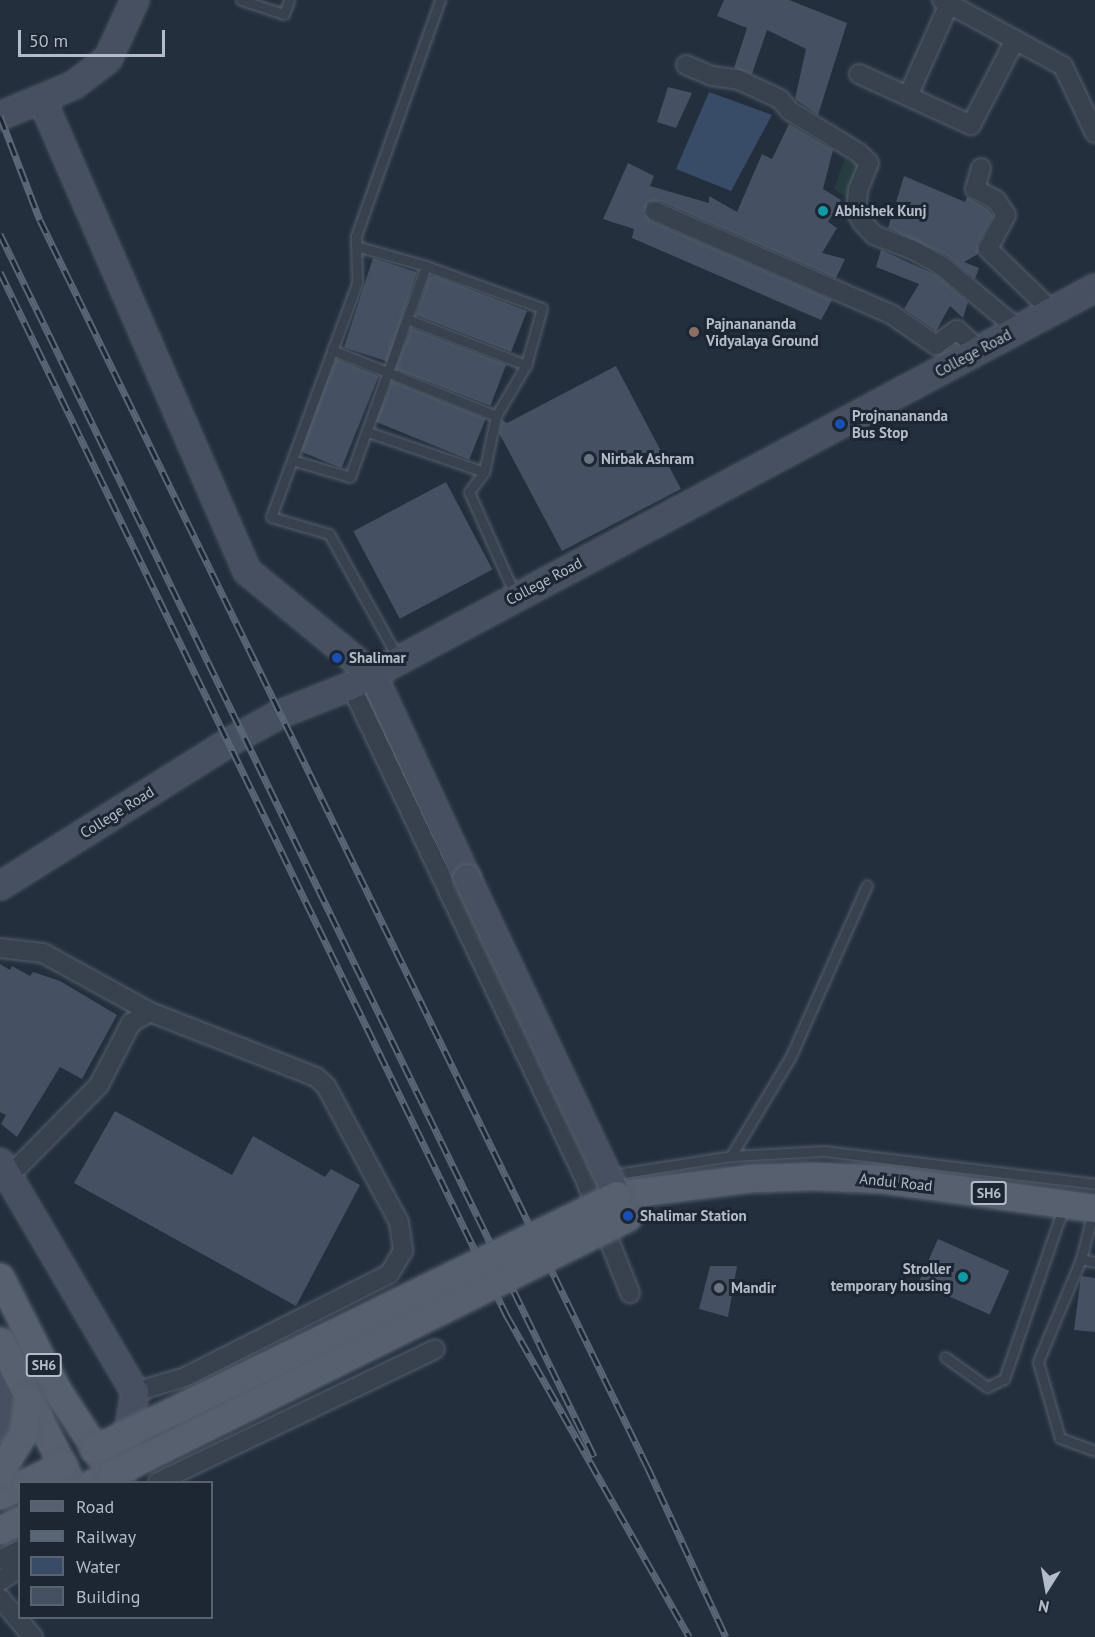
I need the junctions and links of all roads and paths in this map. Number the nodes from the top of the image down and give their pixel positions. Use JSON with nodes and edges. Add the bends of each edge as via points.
{"nodes":[{"id":1,"x":241,"y":0,"type":"edge"},
{"id":2,"x":289,"y":0,"type":"edge"},
{"id":3,"x":440,"y":0,"type":"edge"},
{"id":4,"x":952,"y":3,"type":"edge"},
{"id":5,"x":129,"y":6,"type":"edge"},
{"id":6,"x":1015,"y":40,"type":"junction"},
{"id":7,"x":686,"y":65,"type":"dead end"},
{"id":8,"x":859,"y":74,"type":"dead end"},
{"id":9,"x":908,"y":96,"type":"junction"},
{"id":10,"x":33,"y":103,"type":"junction"},
{"id":11,"x":0,"y":117,"type":"edge"},
{"id":12,"x":1095,"y":133,"type":"edge"},
{"id":13,"x":981,"y":168,"type":"dead end"},
{"id":14,"x":655,"y":211,"type":"dead end"},
{"id":15,"x":356,"y":246,"type":"junction"},
{"id":16,"x":426,"y":266,"type":"junction"},
{"id":17,"x":1095,"y":288,"type":"edge"},
{"id":18,"x":1052,"y":311,"type":"junction"},
{"id":19,"x":407,"y":319,"type":"junction"},
{"id":20,"x":1018,"y":329,"type":"junction"},
{"id":21,"x":332,"y":350,"type":"junction"},
{"id":22,"x":979,"y":350,"type":"junction"},
{"id":23,"x":526,"y":365,"type":"junction"},
{"id":24,"x":389,"y":372,"type":"junction"},
{"id":25,"x":496,"y":416,"type":"junction"},
{"id":26,"x":368,"y":432,"type":"junction"},
{"id":27,"x":292,"y":460,"type":"junction"},
{"id":28,"x":484,"y":472,"type":"junction"},
{"id":29,"x":516,"y":595,"type":"junction"},
{"id":30,"x":399,"y":660,"type":"junction"},
{"id":31,"x":362,"y":680,"type":"junction"},
{"id":32,"x":867,"y":885,"type":"dead end"},
{"id":33,"x":0,"y":886,"type":"edge"},
{"id":34,"x":0,"y":948,"type":"edge"},
{"id":35,"x":150,"y":1012,"type":"junction"},
{"id":36,"x":731,"y":1156,"type":"junction"},
{"id":37,"x":585,"y":1179,"type":"junction"},
{"id":38,"x":6,"y":1184,"type":"edge"},
{"id":39,"x":1095,"y":1185,"type":"edge"},
{"id":40,"x":1065,"y":1204,"type":"junction"},
{"id":41,"x":623,"y":1206,"type":"junction"},
{"id":42,"x":1095,"y":1208,"type":"edge"},
{"id":43,"x":1081,"y":1259,"type":"junction"},
{"id":44,"x":1095,"y":1262,"type":"edge"},
{"id":45,"x":0,"y":1277,"type":"edge"},
{"id":46,"x":630,"y":1293,"type":"dead end"},
{"id":47,"x":0,"y":1341,"type":"edge"},
{"id":48,"x":435,"y":1349,"type":"dead end"},
{"id":49,"x":945,"y":1357,"type":"dead end"},
{"id":50,"x":0,"y":1372,"type":"edge"},
{"id":51,"x":135,"y":1392,"type":"junction"},
{"id":52,"x":28,"y":1400,"type":"junction"},
{"id":53,"x":0,"y":1429,"type":"edge"},
{"id":54,"x":94,"y":1449,"type":"junction"},
{"id":55,"x":1095,"y":1451,"type":"edge"},
{"id":56,"x":0,"y":1471,"type":"edge"},
{"id":57,"x":66,"y":1474,"type":"edge"},
{"id":58,"x":109,"y":1480,"type":"edge"},
{"id":59,"x":32,"y":1481,"type":"edge"},
{"id":60,"x":160,"y":1481,"type":"edge"},
{"id":61,"x":18,"y":1487,"type":"edge"},
{"id":62,"x":0,"y":1495,"type":"edge"},
{"id":63,"x":18,"y":1521,"type":"edge"},
{"id":64,"x":0,"y":1530,"type":"edge"},
{"id":65,"x":18,"y":1551,"type":"edge"},
{"id":66,"x":0,"y":1560,"type":"edge"},
{"id":67,"x":18,"y":1569,"type":"edge"},
{"id":68,"x":0,"y":1581,"type":"edge"},
{"id":69,"x":0,"y":1598,"type":"edge"},
{"id":70,"x":33,"y":1637,"type":"edge"}],
"edges":[{"from":1,"to":2,"type":"lane","via":[[284,14]]},
{"from":3,"to":15,"type":"lane","via":[[372,184]]},
{"from":4,"to":6,"type":"street"},
{"from":4,"to":9,"type":"street"},
{"from":5,"to":10,"type":"street","via":[[108,59],[74,85]]},
{"from":6,"to":9,"type":"street","via":[[971,125]]},
{"from":6,"to":12,"type":"street","via":[[1063,66]]},
{"from":7,"to":20,"type":"street","via":[[712,76],[739,80],[780,99],[789,111],[859,153],[869,163],[858,190],[856,211],[862,222],[874,235],[942,266]]},
{"from":8,"to":9,"type":"street"},
{"from":10,"to":11,"type":"street"},
{"from":10,"to":31,"type":"street","via":[[247,571]]},
{"from":13,"to":18,"type":"street","via":[[975,189],[996,200],[1006,215],[988,249]]},
{"from":14,"to":22,"type":"street","via":[[891,314],[936,345],[957,330]]},
{"from":15,"to":16,"type":"lane"},
{"from":15,"to":21,"type":"lane","via":[[357,283]]},
{"from":16,"to":19,"type":"lane"},
{"from":16,"to":23,"type":"lane","via":[[542,308]]},
{"from":17,"to":18,"type":"street","name":"College Road"},
{"from":18,"to":20,"type":"street","name":"College Road"},
{"from":19,"to":23,"type":"lane"},
{"from":19,"to":24,"type":"lane"},
{"from":20,"to":22,"type":"street","name":"College Road"},
{"from":21,"to":24,"type":"lane"},
{"from":21,"to":27,"type":"lane"},
{"from":22,"to":29,"type":"street","name":"College Road"},
{"from":23,"to":25,"type":"lane"},
{"from":24,"to":25,"type":"lane"},
{"from":24,"to":26,"type":"lane"},
{"from":25,"to":28,"type":"lane"},
{"from":26,"to":27,"type":"lane","via":[[350,477]]},
{"from":26,"to":28,"type":"lane"},
{"from":27,"to":30,"type":"lane","via":[[271,517],[329,534]]},
{"from":28,"to":29,"type":"lane","via":[[469,492]]},
{"from":29,"to":30,"type":"street","name":"College Road"},
{"from":30,"to":31,"type":"street","name":"College Road"},
{"from":31,"to":33,"type":"street","name":"College Road","via":[[278,715],[231,741]]},
{"from":31,"to":37,"type":"street"},
{"from":31,"to":41,"type":"street","bridge":true,"via":[[467,878]]},
{"from":32,"to":36,"type":"lane","via":[[790,1058]]},
{"from":34,"to":35,"type":"street","via":[[44,953]]},
{"from":35,"to":38,"type":"street","via":[[131,1023],[99,1085]]},
{"from":35,"to":51,"type":"street","via":[[316,1077],[326,1086],[399,1221],[403,1251],[389,1274],[185,1377]]},
{"from":36,"to":37,"type":"lane"},
{"from":36,"to":39,"type":"lane","via":[[824,1151]]},
{"from":37,"to":46,"type":"street"},
{"from":38,"to":51,"type":"street"},
{"from":40,"to":41,"type":"main road","name":"Andul Road","number":"SH6","via":[[883,1179],[762,1178],[697,1186]]},
{"from":40,"to":42,"type":"main road","name":"Andul Road","number":"SH6"},
{"from":40,"to":49,"type":"lane","via":[[1004,1379],[987,1387]]},
{"from":41,"to":54,"type":"main road","bridge":true},
{"from":41,"to":58,"type":"main road","bridge":true},
{"from":42,"to":43,"type":"lane"},
{"from":43,"to":44,"type":"lane"},
{"from":43,"to":55,"type":"lane","via":[[1038,1362],[1060,1438]]},
{"from":45,"to":54,"type":"main road","number":"SH6","via":[[57,1390]]},
{"from":47,"to":52,"type":"main road","number":"SH6"},
{"from":48,"to":60,"type":"street"},
{"from":50,"to":53,"type":"street","via":[[7,1411]]},
{"from":51,"to":58,"type":"street"},
{"from":52,"to":56,"type":"main road","bridge":true,"via":[[23,1434]]},
{"from":52,"to":57,"type":"main road","number":"SH6"},
{"from":54,"to":57,"type":"main road"},
{"from":54,"to":58,"type":"main road","number":"SH6"},
{"from":57,"to":59,"type":"main road","bridge":true},
{"from":61,"to":62,"type":"main road"},
{"from":63,"to":64,"type":"main road"},
{"from":65,"to":66,"type":"street"},
{"from":67,"to":68,"type":"street"},
{"from":69,"to":70,"type":"street"}]}
